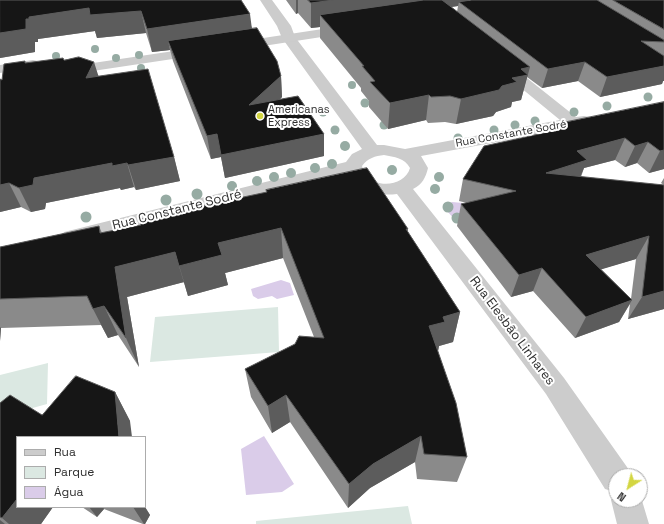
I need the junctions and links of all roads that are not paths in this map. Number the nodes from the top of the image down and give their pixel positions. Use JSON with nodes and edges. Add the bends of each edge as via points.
{"nodes":[{"id":1,"x":266,"y":0,"type":"edge"},
{"id":2,"x":299,"y":23,"type":"dead end"},
{"id":3,"x":364,"y":26,"type":"edge"},
{"id":4,"x":268,"y":28,"type":"dead end"},
{"id":5,"x":286,"y":32,"type":"junction"},
{"id":6,"x":226,"y":47,"type":"edge"},
{"id":7,"x":494,"y":59,"type":"edge"},
{"id":8,"x":63,"y":60,"type":"edge"},
{"id":9,"x":0,"y":69,"type":"edge"},
{"id":10,"x":39,"y":76,"type":"edge"},
{"id":11,"x":0,"y":82,"type":"edge"},
{"id":12,"x":596,"y":119,"type":"edge"},
{"id":13,"x":573,"y":123,"type":"junction"},
{"id":14,"x":372,"y":151,"type":"junction"},
{"id":15,"x":405,"y":154,"type":"junction"},
{"id":16,"x":353,"y":166,"type":"junction"},
{"id":17,"x":402,"y":188,"type":"junction"},
{"id":18,"x":54,"y":241,"type":"edge"},
{"id":19,"x":609,"y":468,"type":"edge"},
{"id":20,"x":629,"y":508,"type":"edge"},
{"id":21,"x":634,"y":524,"type":"edge"}],
"edges":[{"from":1,"to":5,"type":"street"},
{"from":2,"to":5,"type":"street"},
{"from":3,"to":5,"type":"street"},
{"from":4,"to":5,"type":"street"},
{"from":5,"to":6,"type":"street"},
{"from":5,"to":14,"type":"street"},
{"from":7,"to":13,"type":"street"},
{"from":8,"to":9,"type":"street","via":[[208,44],[51,68]]},
{"from":10,"to":11,"type":"street"},
{"from":12,"to":13,"type":"street","name":"Rua Constante Sodré"},
{"from":13,"to":15,"type":"street","name":"Rua Constante Sodré"},
{"from":14,"to":15,"type":"street"},
{"from":14,"to":16,"type":"street","via":[[363,154]]},
{"from":15,"to":17,"type":"street","via":[[414,160],[419,172],[413,183]]},
{"from":16,"to":17,"type":"street","via":[[356,176],[367,185],[384,190]]},
{"from":16,"to":18,"type":"street","name":"Rua Constante Sodré"},
{"from":17,"to":19,"type":"street","name":"Rua Elesbão Linhares","via":[[555,386]]},
{"from":20,"to":21,"type":"street"}]}
